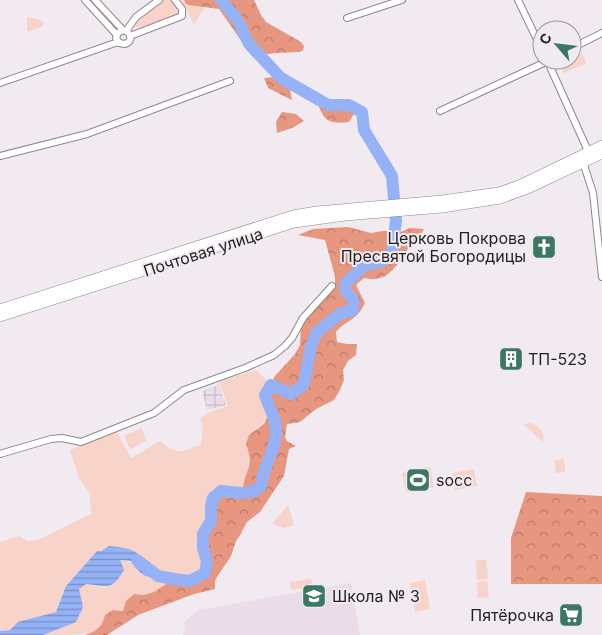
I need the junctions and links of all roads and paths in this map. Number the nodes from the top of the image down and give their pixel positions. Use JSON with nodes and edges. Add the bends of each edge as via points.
{"nodes":[{"id":1,"x":85,"y":0,"type":"edge"},
{"id":2,"x":95,"y":0,"type":"edge"},
{"id":3,"x":159,"y":0,"type":"edge"},
{"id":4,"x":175,"y":0,"type":"edge"},
{"id":5,"x":402,"y":0,"type":"edge"},
{"id":6,"x":518,"y":0,"type":"edge"},
{"id":7,"x":347,"y":18,"type":"dead end"},
{"id":8,"x":532,"y":29,"type":"edge"},
{"id":9,"x":602,"y":32,"type":"edge"},
{"id":10,"x":124,"y":33,"type":"junction"},
{"id":11,"x":118,"y":42,"type":"junction"},
{"id":12,"x":582,"y":43,"type":"edge"},
{"id":13,"x":532,"y":68,"type":"edge"},
{"id":14,"x":552,"y":70,"type":"edge"},
{"id":15,"x":230,"y":81,"type":"dead end"},
{"id":16,"x":0,"y":83,"type":"edge"},
{"id":17,"x":440,"y":111,"type":"dead end"},
{"id":18,"x":602,"y":145,"type":"edge"},
{"id":19,"x":588,"y":151,"type":"junction"},
{"id":20,"x":602,"y":154,"type":"edge"},
{"id":21,"x":0,"y":156,"type":"edge"},
{"id":22,"x":583,"y":162,"type":"junction"},
{"id":23,"x":412,"y":206,"type":"junction"},
{"id":24,"x":381,"y":209,"type":"junction"},
{"id":25,"x":602,"y":277,"type":"edge"},
{"id":26,"x":332,"y":286,"type":"dead end"},
{"id":27,"x":0,"y":309,"type":"edge"},
{"id":28,"x":0,"y":317,"type":"edge"},
{"id":29,"x":0,"y":454,"type":"edge"}],
"edges":[{"from":1,"to":10,"type":"street"},
{"from":2,"to":10,"type":"street"},
{"from":3,"to":10,"type":"street","via":[[136,18]]},
{"from":4,"to":10,"type":"street","via":[[182,8],[179,18]]},
{"from":5,"to":7,"type":"street"},
{"from":6,"to":8,"type":"street"},
{"from":9,"to":12,"type":"street"},
{"from":10,"to":11,"type":"street"},
{"from":10,"to":11,"type":"street","via":[[128,43]]},
{"from":11,"to":16,"type":"street"},
{"from":13,"to":17,"type":"street"},
{"from":14,"to":19,"type":"street"},
{"from":15,"to":21,"type":"street","via":[[87,134]]},
{"from":18,"to":19,"type":"main road"},
{"from":19,"to":23,"type":"main road","via":[[499,192]]},
{"from":20,"to":22,"type":"main road"},
{"from":22,"to":23,"type":"main road","via":[[500,199],[475,204]]},
{"from":22,"to":25,"type":"street","via":[[593,194]]},
{"from":23,"to":24,"type":"main road","name":"Почтовая улица"},
{"from":24,"to":27,"type":"main road","name":"Почтовая улица","via":[[317,211],[293,216]]},
{"from":24,"to":28,"type":"main road","name":"Почтовая улица","via":[[294,223]]},
{"from":26,"to":29,"type":"street","via":[[303,318],[292,338],[274,355],[184,390],[154,413],[81,442],[51,439]]}]}
